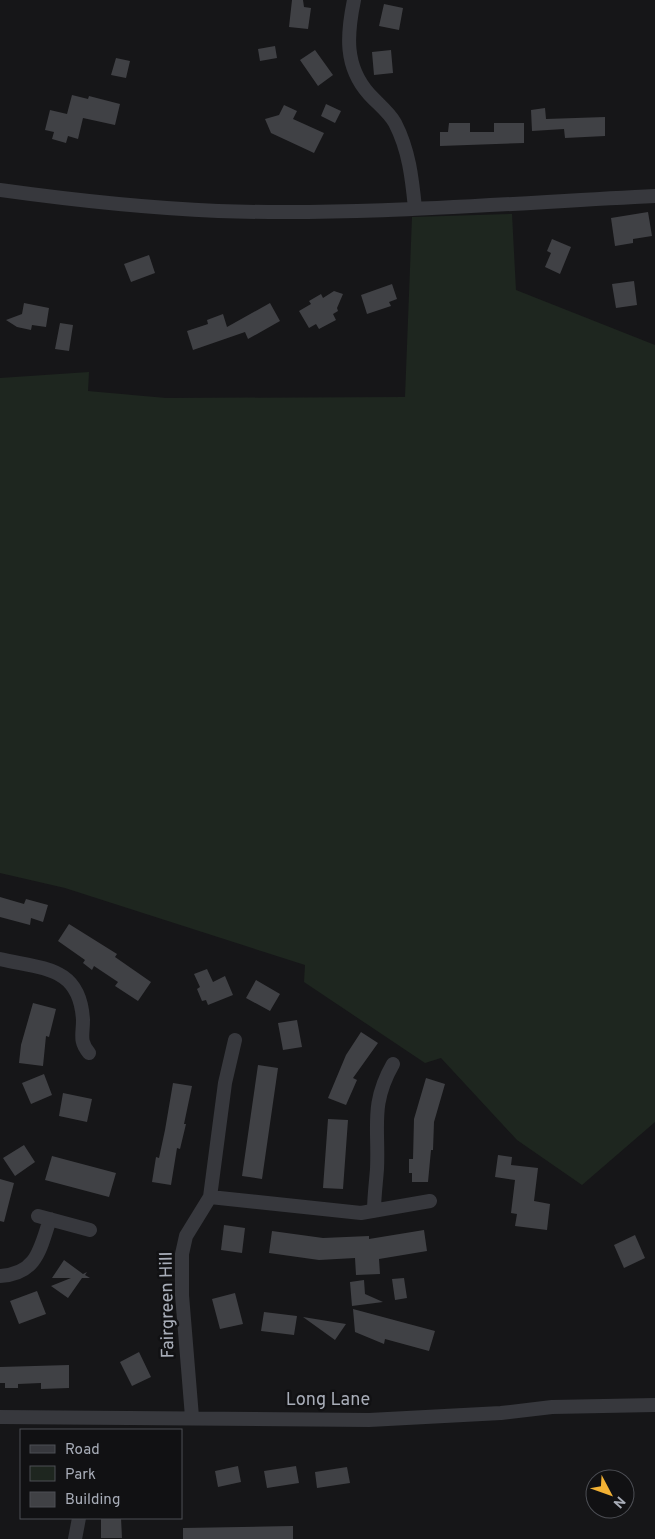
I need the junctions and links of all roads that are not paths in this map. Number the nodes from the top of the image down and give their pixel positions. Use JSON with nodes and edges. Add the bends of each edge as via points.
{"nodes":[{"id":1,"x":354,"y":0,"type":"edge"},
{"id":2,"x":0,"y":190,"type":"edge"},
{"id":3,"x":655,"y":196,"type":"edge"},
{"id":4,"x":415,"y":208,"type":"junction"},
{"id":5,"x":0,"y":960,"type":"edge"},
{"id":6,"x":235,"y":1040,"type":"dead end"},
{"id":7,"x":89,"y":1053,"type":"dead end"},
{"id":8,"x":393,"y":1064,"type":"dead end"},
{"id":9,"x":210,"y":1197,"type":"junction"},
{"id":10,"x":430,"y":1202,"type":"dead end"},
{"id":11,"x":374,"y":1211,"type":"junction"},
{"id":12,"x":90,"y":1230,"type":"dead end"},
{"id":13,"x":0,"y":1276,"type":"edge"},
{"id":14,"x":655,"y":1405,"type":"edge"},
{"id":15,"x":0,"y":1417,"type":"edge"},
{"id":16,"x":192,"y":1418,"type":"junction"},
{"id":17,"x":104,"y":1425,"type":"edge"},
{"id":18,"x":79,"y":1519,"type":"edge"},
{"id":19,"x":75,"y":1539,"type":"edge"}],
"edges":[{"from":1,"to":4,"type":"street","via":[[348,31],[348,55],[353,72],[393,120],[403,139],[411,168]]},
{"from":2,"to":4,"type":"street","via":[[127,206],[218,211]]},
{"from":3,"to":4,"type":"street"},
{"from":5,"to":7,"type":"street","via":[[43,969],[62,976],[72,984],[80,996],[82,1044]]},
{"from":6,"to":9,"type":"street","name":"Fairgreen Hill","via":[[225,1083]]},
{"from":8,"to":11,"type":"street","via":[[385,1078],[376,1116]]},
{"from":9,"to":11,"type":"street","via":[[361,1213]]},
{"from":9,"to":16,"type":"street","name":"Fairgreen Hill","via":[[186,1236],[182,1254]]},
{"from":10,"to":11,"type":"street"},
{"from":12,"to":13,"type":"street","via":[[44,1218],[34,1262],[11,1276]]},
{"from":14,"to":16,"type":"street","name":"Long Lane","via":[[552,1407],[370,1420]]},
{"from":15,"to":17,"type":"street","name":"Long Lane"},
{"from":16,"to":17,"type":"street","name":"Long Lane"},
{"from":18,"to":19,"type":"street"}]}
